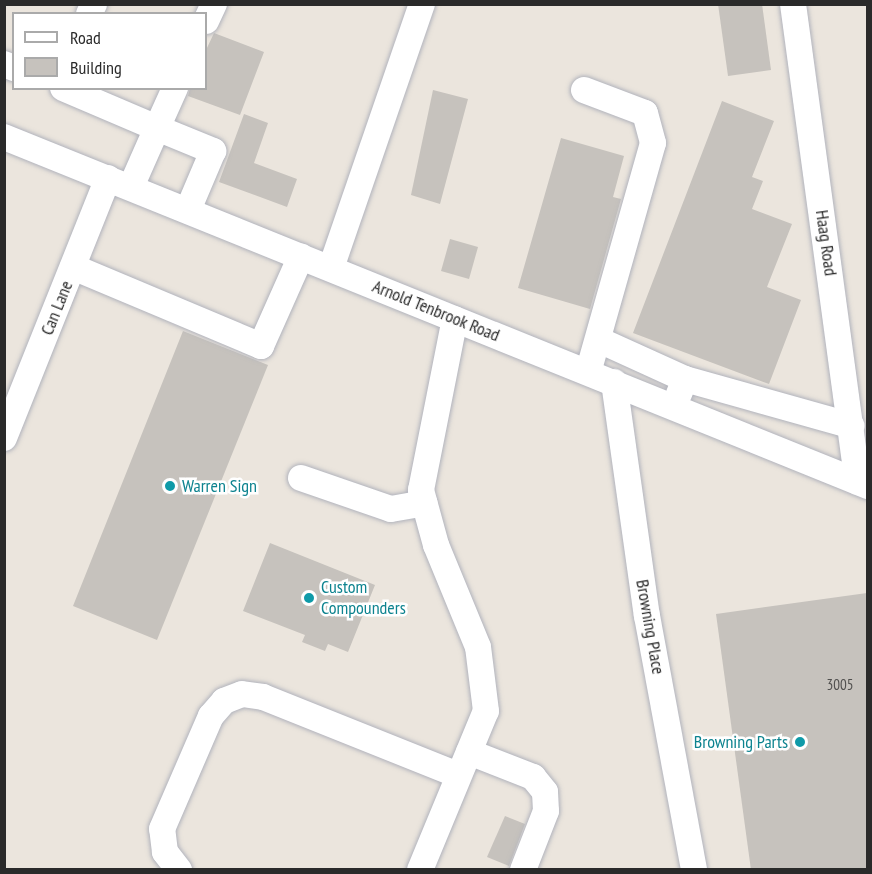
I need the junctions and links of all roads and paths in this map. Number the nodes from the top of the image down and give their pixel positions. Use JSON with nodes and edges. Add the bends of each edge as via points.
{"nodes":[{"id":1,"x":214,"y":4,"type":"edge"},
{"id":2,"x":422,"y":4,"type":"edge"},
{"id":3,"x":793,"y":4,"type":"edge"},
{"id":4,"x":207,"y":19,"type":"edge"},
{"id":5,"x":68,"y":90,"type":"edge"},
{"id":6,"x":174,"y":90,"type":"edge"},
{"id":7,"x":584,"y":90,"type":"dead end"},
{"id":8,"x":158,"y":128,"type":"junction"},
{"id":9,"x":4,"y":137,"type":"edge"},
{"id":10,"x":119,"y":183,"type":"junction"},
{"id":11,"x":188,"y":210,"type":"junction"},
{"id":12,"x":301,"y":256,"type":"junction"},
{"id":13,"x":74,"y":267,"type":"junction"},
{"id":14,"x":331,"y":268,"type":"junction"},
{"id":15,"x":455,"y":319,"type":"junction"},
{"id":16,"x":599,"y":340,"type":"junction"},
{"id":17,"x":588,"y":372,"type":"junction"},
{"id":18,"x":685,"y":379,"type":"junction"},
{"id":19,"x":614,"y":382,"type":"junction"},
{"id":20,"x":674,"y":407,"type":"junction"},
{"id":21,"x":852,"y":426,"type":"junction"},
{"id":22,"x":4,"y":438,"type":"edge"},
{"id":23,"x":301,"y":478,"type":"dead end"},
{"id":24,"x":863,"y":484,"type":"edge"},
{"id":25,"x":424,"y":503,"type":"junction"},
{"id":26,"x":469,"y":752,"type":"junction"},
{"id":27,"x":456,"y":774,"type":"junction"},
{"id":28,"x":179,"y":870,"type":"edge"},
{"id":29,"x":420,"y":870,"type":"edge"},
{"id":30,"x":523,"y":870,"type":"edge"},
{"id":31,"x":694,"y":870,"type":"edge"}],
"edges":[{"from":1,"to":4,"type":"street"},
{"from":2,"to":14,"type":"street"},
{"from":3,"to":21,"type":"street","name":"Haag Road"},
{"from":5,"to":8,"type":"street"},
{"from":6,"to":8,"type":"street","name":"Can Lane"},
{"from":7,"to":16,"type":"street","via":[[645,113],[653,143]]},
{"from":8,"to":10,"type":"street","name":"Can Lane"},
{"from":8,"to":11,"type":"street","via":[[213,151]]},
{"from":9,"to":10,"type":"street","name":"Arnold Tenbrook Road"},
{"from":10,"to":11,"type":"street","name":"Arnold Tenbrook Road"},
{"from":10,"to":13,"type":"street","name":"Can Lane"},
{"from":11,"to":12,"type":"street","name":"Arnold Tenbrook Road"},
{"from":12,"to":13,"type":"street","via":[[261,346]]},
{"from":12,"to":14,"type":"street","name":"Arnold Tenbrook Road"},
{"from":13,"to":22,"type":"street","name":"Can Lane"},
{"from":14,"to":15,"type":"street","name":"Arnold Tenbrook Road"},
{"from":15,"to":17,"type":"street","name":"Arnold Tenbrook Road"},
{"from":15,"to":25,"type":"street","via":[[424,460]]},
{"from":16,"to":17,"type":"street"},
{"from":16,"to":18,"type":"street"},
{"from":17,"to":19,"type":"street","name":"Arnold Tenbrook Road"},
{"from":18,"to":20,"type":"street"},
{"from":18,"to":21,"type":"street"},
{"from":19,"to":20,"type":"street","name":"Arnold Tenbrook Road"},
{"from":19,"to":31,"type":"street","name":"Browning Place","via":[[647,616]]},
{"from":20,"to":24,"type":"street","name":"Arnold Tenbrook Road"},
{"from":21,"to":24,"type":"street","name":"Haag Road"},
{"from":23,"to":25,"type":"street","via":[[391,509]]},
{"from":25,"to":26,"type":"street","via":[[477,647],[486,711]]},
{"from":26,"to":27,"type":"street"},
{"from":26,"to":30,"type":"street","via":[[533,777],[545,792],[546,811]]},
{"from":27,"to":28,"type":"street","via":[[263,697],[242,694],[224,701],[211,716],[162,829],[165,852]]},
{"from":27,"to":29,"type":"street"}]}
